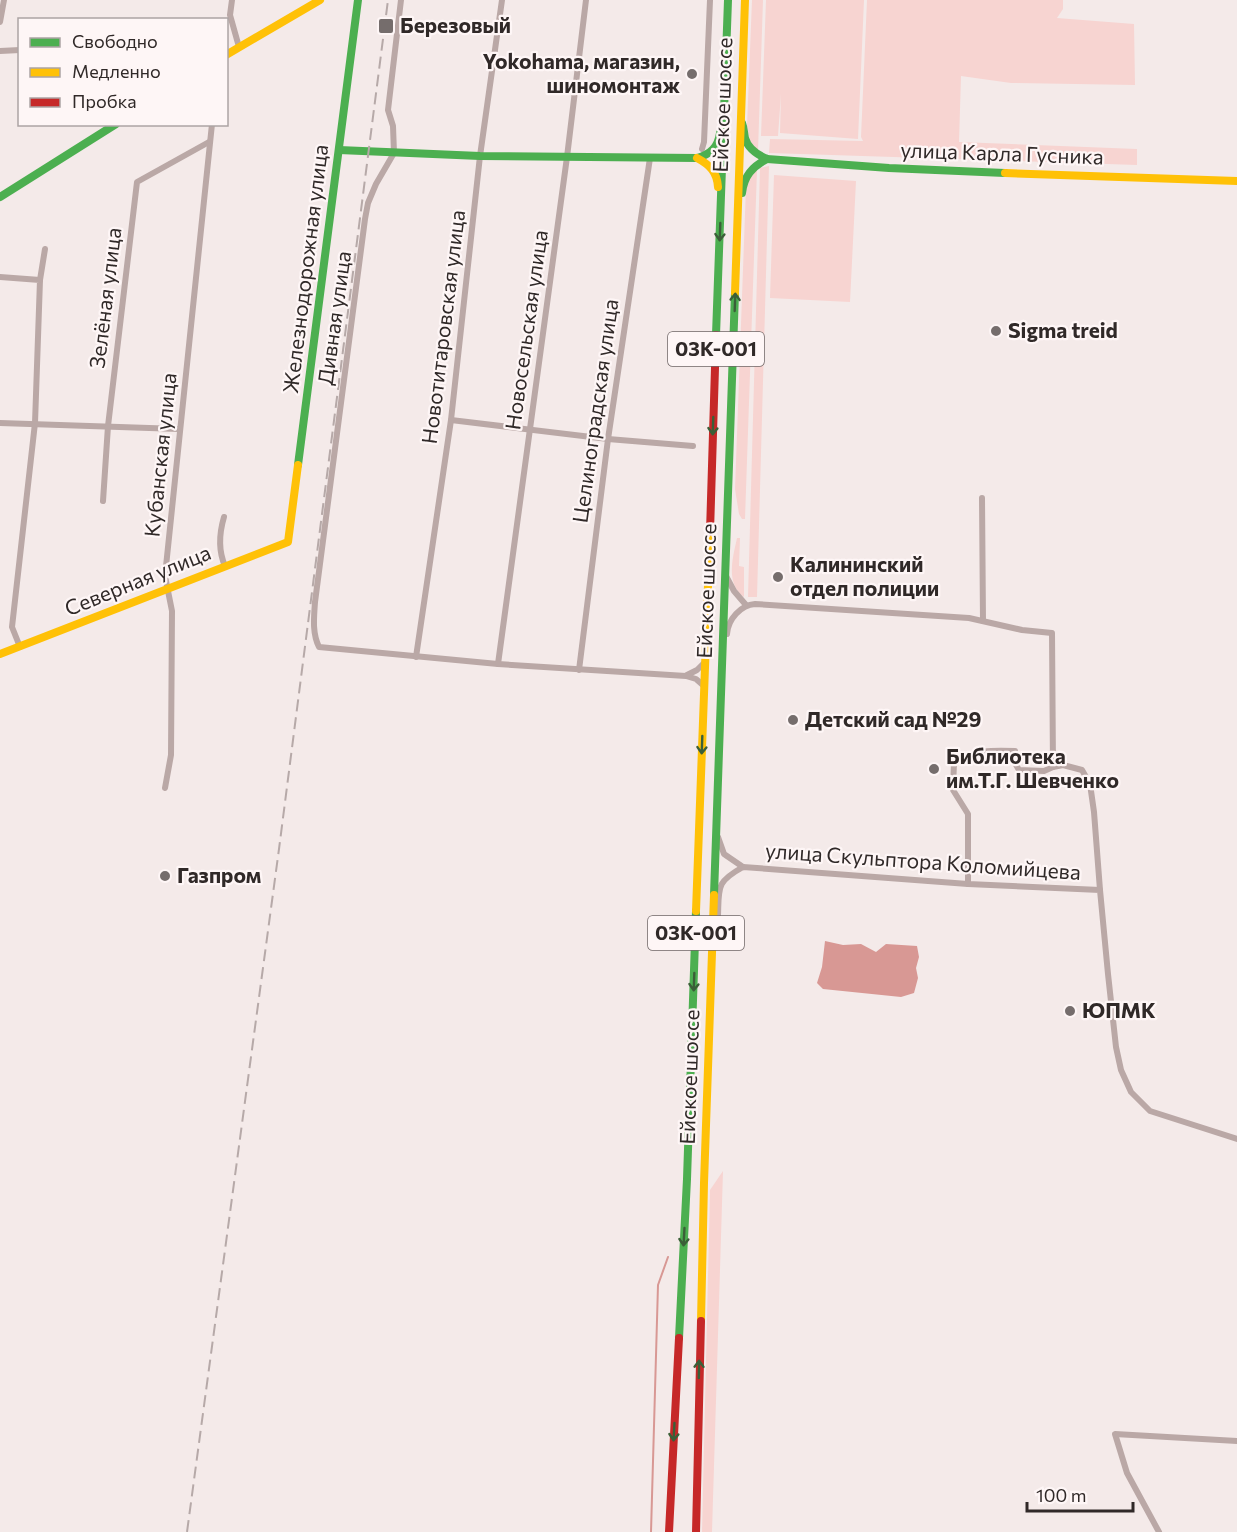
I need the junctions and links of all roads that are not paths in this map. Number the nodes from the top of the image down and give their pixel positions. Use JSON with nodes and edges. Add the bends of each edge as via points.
{"nodes":[{"id":1,"x":4,"y":0,"type":"edge"},
{"id":2,"x":232,"y":0,"type":"edge"},
{"id":3,"x":320,"y":0,"type":"edge"},
{"id":4,"x":358,"y":0,"type":"edge"},
{"id":5,"x":401,"y":0,"type":"edge"},
{"id":6,"x":502,"y":0,"type":"edge"},
{"id":7,"x":586,"y":0,"type":"edge"},
{"id":8,"x":710,"y":0,"type":"edge"},
{"id":9,"x":728,"y":0,"type":"edge"},
{"id":10,"x":744,"y":0,"type":"edge"},
{"id":11,"x":0,"y":22,"type":"edge"},
{"id":12,"x":239,"y":47,"type":"junction"},
{"id":13,"x":18,"y":50,"type":"edge"},
{"id":14,"x":0,"y":51,"type":"edge"},
{"id":15,"x":228,"y":54,"type":"edge"},
{"id":16,"x":724,"y":110,"type":"junction"},
{"id":17,"x":741,"y":121,"type":"junction"},
{"id":18,"x":113,"y":126,"type":"edge"},
{"id":19,"x":212,"y":126,"type":"edge"},
{"id":20,"x":209,"y":142,"type":"junction"},
{"id":21,"x":702,"y":149,"type":"dead end"},
{"id":22,"x":339,"y":150,"type":"junction"},
{"id":23,"x":394,"y":153,"type":"junction"},
{"id":24,"x":480,"y":156,"type":"junction"},
{"id":25,"x":567,"y":157,"type":"junction"},
{"id":26,"x":650,"y":158,"type":"junction"},
{"id":27,"x":697,"y":158,"type":"junction"},
{"id":28,"x":767,"y":159,"type":"junction"},
{"id":29,"x":1237,"y":181,"type":"edge"},
{"id":30,"x":722,"y":193,"type":"junction"},
{"id":31,"x":0,"y":197,"type":"edge"},
{"id":32,"x":738,"y":221,"type":"junction"},
{"id":33,"x":45,"y":249,"type":"dead end"},
{"id":34,"x":0,"y":277,"type":"edge"},
{"id":35,"x":40,"y":280,"type":"junction"},
{"id":36,"x":451,"y":420,"type":"junction"},
{"id":37,"x":0,"y":423,"type":"edge"},
{"id":38,"x":35,"y":423,"type":"junction"},
{"id":39,"x":108,"y":426,"type":"junction"},
{"id":40,"x":179,"y":429,"type":"junction"},
{"id":41,"x":530,"y":429,"type":"junction"},
{"id":42,"x":608,"y":439,"type":"junction"},
{"id":43,"x":693,"y":446,"type":"dead end"},
{"id":44,"x":982,"y":498,"type":"dead end"},
{"id":45,"x":104,"y":501,"type":"dead end"},
{"id":46,"x":224,"y":517,"type":"dead end"},
{"id":47,"x":288,"y":542,"type":"joint"},
{"id":48,"x":225,"y":566,"type":"junction"},
{"id":49,"x":725,"y":574,"type":"junction"},
{"id":50,"x":167,"y":589,"type":"junction"},
{"id":51,"x":746,"y":605,"type":"junction"},
{"id":52,"x":983,"y":621,"type":"junction"},
{"id":53,"x":20,"y":647,"type":"junction"},
{"id":54,"x":0,"y":654,"type":"edge"},
{"id":55,"x":416,"y":657,"type":"junction"},
{"id":56,"x":706,"y":661,"type":"junction"},
{"id":57,"x":722,"y":663,"type":"junction"},
{"id":58,"x":498,"y":664,"type":"junction"},
{"id":59,"x":579,"y":670,"type":"junction"},
{"id":60,"x":686,"y":676,"type":"junction"},
{"id":61,"x":705,"y":687,"type":"junction"},
{"id":62,"x":1053,"y":767,"type":"junction"},
{"id":63,"x":165,"y":788,"type":"dead end"},
{"id":64,"x":716,"y":833,"type":"junction"},
{"id":65,"x":743,"y":867,"type":"junction"},
{"id":66,"x":968,"y":884,"type":"junction"},
{"id":67,"x":1100,"y":890,"type":"junction"},
{"id":68,"x":713,"y":919,"type":"junction"},
{"id":69,"x":1237,"y":1139,"type":"edge"},
{"id":70,"x":1237,"y":1442,"type":"edge"},
{"id":71,"x":669,"y":1532,"type":"edge"},
{"id":72,"x":696,"y":1532,"type":"edge"},
{"id":73,"x":1159,"y":1532,"type":"edge"}],
"edges":[{"from":1,"to":11,"type":"street"},
{"from":2,"to":12,"type":"street","via":[[230,15]]},
{"from":3,"to":12,"type":"main road"},
{"from":4,"to":22,"type":"main road","name":"Железнодорожная улица"},
{"from":5,"to":23,"type":"street","via":[[388,110]]},
{"from":6,"to":24,"type":"street","name":"Новотитаровская улица"},
{"from":7,"to":25,"type":"street","name":"Новосельская улица"},
{"from":8,"to":21,"type":"street"},
{"from":9,"to":16,"type":"main road","number":"03К-001"},
{"from":10,"to":17,"type":"main road","name":"Ейское шоссе","number":"03К-001"},
{"from":12,"to":15,"type":"main road"},
{"from":13,"to":14,"type":"street"},
{"from":16,"to":27,"type":"main road","via":[[720,141],[708,155]]},
{"from":16,"to":30,"type":"main road","name":"Ейское шоссе","number":"03К-001"},
{"from":17,"to":28,"type":"main road","via":[[750,148]]},
{"from":17,"to":32,"type":"main road","name":"Ейское шоссе","number":"03К-001"},
{"from":18,"to":31,"type":"main road"},
{"from":19,"to":20,"type":"street","name":"Кубанская улица"},
{"from":20,"to":39,"type":"street","name":"Зелёная улица","via":[[137,182]]},
{"from":20,"to":40,"type":"street","name":"Кубанская улица"},
{"from":22,"to":23,"type":"main road"},
{"from":22,"to":47,"type":"main road","name":"Железнодорожная улица"},
{"from":23,"to":24,"type":"main road"},
{"from":23,"to":55,"type":"street","name":"Дивная улица","via":[[368,202],[365,219],[313,625],[319,647]]},
{"from":24,"to":25,"type":"main road"},
{"from":24,"to":36,"type":"street","name":"Новотитаровская улица"},
{"from":25,"to":26,"type":"main road"},
{"from":25,"to":41,"type":"street","name":"Новосельская улица"},
{"from":26,"to":27,"type":"main road"},
{"from":26,"to":42,"type":"street","name":"Целиноградская улица"},
{"from":27,"to":30,"type":"main road","via":[[712,168]]},
{"from":28,"to":29,"type":"main road","name":"улица Карла Гусника","via":[[889,168]]},
{"from":28,"to":32,"type":"main road","via":[[753,168],[743,182],[742,217]]},
{"from":30,"to":56,"type":"main road","name":"Ейское шоссе","number":"03К-001","one_way":true},
{"from":49,"to":32,"type":"main road","name":"Ейское шоссе","number":"03К-001","one_way":true},
{"from":33,"to":35,"type":"street"},
{"from":34,"to":35,"type":"street"},
{"from":35,"to":38,"type":"street"},
{"from":36,"to":41,"type":"street"},
{"from":36,"to":55,"type":"street","name":"Новотитаровская улица"},
{"from":37,"to":38,"type":"street"},
{"from":38,"to":39,"type":"street"},
{"from":38,"to":53,"type":"street","via":[[12,627]]},
{"from":39,"to":40,"type":"street"},
{"from":39,"to":45,"type":"street","name":"Зелёная улица"},
{"from":40,"to":50,"type":"street","name":"Кубанская улица"},
{"from":41,"to":42,"type":"street"},
{"from":41,"to":58,"type":"street","name":"Новосельская улица"},
{"from":42,"to":43,"type":"street"},
{"from":42,"to":59,"type":"street","name":"Целиноградская улица"},
{"from":44,"to":52,"type":"street"},
{"from":46,"to":48,"type":"street","via":[[220,555]]},
{"from":47,"to":48,"type":"main road","name":"Северная улица"},
{"from":48,"to":50,"type":"main road","name":"Северная улица"},
{"from":49,"to":51,"type":"street"},
{"from":49,"to":57,"type":"main road","name":"Ейское шоссе","number":"03К-001"},
{"from":50,"to":53,"type":"main road","name":"Северная улица"},
{"from":50,"to":63,"type":"street","name":"Кубанская улица","via":[[172,611],[171,755]]},
{"from":51,"to":52,"type":"street"},
{"from":51,"to":57,"type":"street","via":[[727,628]]},
{"from":52,"to":62,"type":"street","via":[[1052,633]]},
{"from":53,"to":54,"type":"main road","name":"Северная улица"},
{"from":55,"to":58,"type":"street"},
{"from":56,"to":60,"type":"street"},
{"from":56,"to":61,"type":"main road","name":"Ейское шоссе","number":"03К-001"},
{"from":57,"to":64,"type":"main road","name":"Ейское шоссе","number":"03К-001"},
{"from":58,"to":59,"type":"street"},
{"from":59,"to":60,"type":"street"},
{"from":60,"to":61,"type":"street"},
{"from":61,"to":71,"type":"main road","name":"Ейское шоссе","number":"03К-001","one_way":true},
{"from":62,"to":66,"type":"street","via":[[1044,771],[1019,770],[1015,751],[987,750],[954,762],[953,790],[968,814]]},
{"from":62,"to":67,"type":"street","via":[[1063,765],[1082,770],[1090,784]]},
{"from":64,"to":65,"type":"street","via":[[724,854]]},
{"from":64,"to":68,"type":"main road","name":"Ейское шоссе","number":"03К-001"},
{"from":65,"to":66,"type":"street","name":"улица Скульптора Коломийцева"},
{"from":65,"to":68,"type":"street","via":[[720,885],[718,916]]},
{"from":66,"to":67,"type":"street","name":"улица Скульптора Коломийцева"},
{"from":67,"to":69,"type":"street","name":"улица Скульптора Коломийцева","via":[[1116,1047],[1131,1092],[1150,1111]]},
{"from":72,"to":68,"type":"main road","name":"Ейское шоссе","number":"03К-001","one_way":true},
{"from":70,"to":73,"type":"street","via":[[1115,1434],[1126,1473]]}]}
